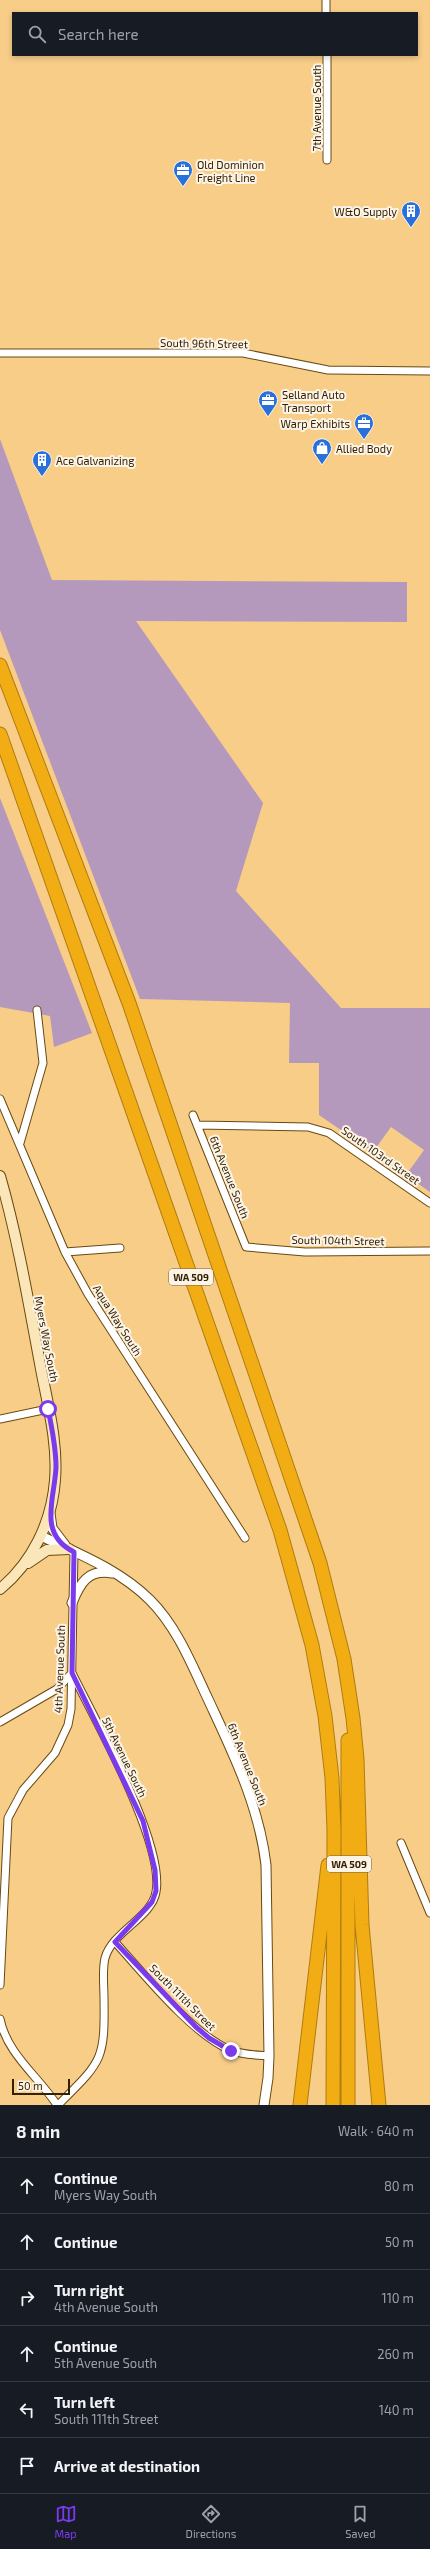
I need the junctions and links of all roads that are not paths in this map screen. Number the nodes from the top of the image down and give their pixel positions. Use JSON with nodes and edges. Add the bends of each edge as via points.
{"nodes":[{"id":1,"x":326,"y":0,"type":"edge"},
{"id":2,"x":326,"y":12,"type":"edge"},
{"id":3,"x":326,"y":56,"type":"edge"},
{"id":4,"x":327,"y":160,"type":"dead end"},
{"id":5,"x":0,"y":353,"type":"edge"},
{"id":6,"x":430,"y":371,"type":"edge"},
{"id":7,"x":0,"y":665,"type":"edge"},
{"id":8,"x":0,"y":734,"type":"edge"},
{"id":9,"x":37,"y":1010,"type":"dead end"},
{"id":10,"x":0,"y":1099,"type":"edge"},
{"id":11,"x":193,"y":1115,"type":"dead end"},
{"id":12,"x":197,"y":1125,"type":"junction"},
{"id":13,"x":20,"y":1143,"type":"junction"},
{"id":14,"x":0,"y":1176,"type":"edge"},
{"id":15,"x":430,"y":1203,"type":"edge"},
{"id":16,"x":246,"y":1247,"type":"joint"},
{"id":17,"x":120,"y":1248,"type":"dead end"},
{"id":18,"x":65,"y":1252,"type":"junction"},
{"id":19,"x":430,"y":1252,"type":"edge"},
{"id":20,"x":48,"y":1409,"type":"junction"},
{"id":21,"x":0,"y":1419,"type":"edge"},
{"id":22,"x":51,"y":1502,"type":"junction"},
{"id":23,"x":40,"y":1536,"type":"junction"},
{"id":24,"x":245,"y":1538,"type":"dead end"},
{"id":25,"x":72,"y":1550,"type":"junction"},
{"id":26,"x":22,"y":1568,"type":"junction"},
{"id":27,"x":117,"y":1574,"type":"junction"},
{"id":28,"x":0,"y":1588,"type":"edge"},
{"id":29,"x":72,"y":1603,"type":"junction"},
{"id":30,"x":334,"y":1623,"type":"junction"},
{"id":31,"x":72,"y":1673,"type":"junction"},
{"id":32,"x":0,"y":1722,"type":"edge"},
{"id":33,"x":334,"y":1830,"type":"junction"},
{"id":34,"x":401,"y":1843,"type":"dead end"},
{"id":35,"x":430,"y":1913,"type":"edge"},
{"id":36,"x":115,"y":1942,"type":"junction"},
{"id":37,"x":0,"y":1985,"type":"edge"},
{"id":38,"x":0,"y":2019,"type":"edge"},
{"id":39,"x":269,"y":2056,"type":"junction"},
{"id":40,"x":57,"y":2105,"type":"edge"},
{"id":41,"x":264,"y":2105,"type":"edge"},
{"id":42,"x":300,"y":2105,"type":"edge"},
{"id":43,"x":333,"y":2105,"type":"edge"},
{"id":44,"x":348,"y":2105,"type":"edge"},
{"id":45,"x":379,"y":2105,"type":"edge"}],
"edges":[{"from":1,"to":2,"type":"street"},
{"from":3,"to":4,"type":"street","name":"7th Avenue South"},
{"from":5,"to":6,"type":"street","name":"South 96th Street","via":[[243,353],[328,370]]},
{"from":7,"to":30,"type":"highway","number":"WA 509","via":[[129,1003],[320,1563]]},
{"from":8,"to":33,"type":"highway","number":"WA 509","via":[[277,1523],[301,1601],[325,1716],[332,1778]]},
{"from":9,"to":13,"type":"street","via":[[43,1045],[42,1069]]},
{"from":10,"to":13,"type":"street","name":"Aqua Way South"},
{"from":11,"to":12,"type":"street","name":"6th Avenue South"},
{"from":12,"to":15,"type":"street","name":"South 103rd Street","via":[[308,1127],[329,1133]]},
{"from":12,"to":16,"type":"street","name":"6th Avenue South"},
{"from":13,"to":18,"type":"street","name":"Aqua Way South"},
{"from":14,"to":20,"type":"main road","name":"Myers Way South","via":[[16,1242]]},
{"from":16,"to":19,"type":"street","name":"South 104th Street","via":[[305,1252]]},
{"from":17,"to":18,"type":"street"},
{"from":18,"to":24,"type":"street","name":"Aqua Way South","via":[[106,1325]]},
{"from":20,"to":21,"type":"street"},
{"from":20,"to":22,"type":"main road","name":"Myers Way South","via":[[56,1456]]},
{"from":22,"to":23,"type":"main road","name":"Myers Way South"},
{"from":22,"to":25,"type":"street","via":[[52,1528]]},
{"from":23,"to":25,"type":"street","name":"6th Avenue South"},
{"from":23,"to":26,"type":"main road","name":"Myers Way South"},
{"from":25,"to":26,"type":"main road","via":[[48,1550]]},
{"from":25,"to":27,"type":"street","name":"6th Avenue South"},
{"from":25,"to":29,"type":"street","name":"4th Avenue South"},
{"from":26,"to":28,"type":"main road","name":"Myers Way South"},
{"from":27,"to":29,"type":"street","via":[[102,1571],[87,1577],[77,1590]]},
{"from":27,"to":39,"type":"street","name":"6th Avenue South","via":[[151,1600],[169,1624],[192,1665],[250,1793],[266,1865]]},
{"from":29,"to":31,"type":"street","name":"4th Avenue South"},
{"from":30,"to":44,"type":"highway","number":"WA 509","via":[[346,1718],[348,1772]]},
{"from":30,"to":45,"type":"highway","via":[[344,1659],[357,1759],[362,1925]]},
{"from":31,"to":32,"type":"street","via":[[57,1690]]},
{"from":31,"to":36,"type":"street","name":"5th Avenue South","via":[[143,1821],[155,1870],[156,1891],[152,1902]]},
{"from":31,"to":37,"type":"street","name":"4th Avenue South","via":[[71,1709],[62,1742],[24,1790],[11,1811],[6,1826]]},
{"from":33,"to":42,"type":"highway","via":[[325,1880]]},
{"from":33,"to":43,"type":"highway","number":"WA 509"},
{"from":34,"to":35,"type":"street"},
{"from":36,"to":39,"type":"street","name":"South 111th Street","via":[[209,2038],[231,2051]]},
{"from":36,"to":40,"type":"street","name":"5th Avenue South","via":[[108,1951],[104,1963],[104,2034],[100,2057],[90,2073]]},
{"from":38,"to":40,"type":"street","via":[[11,2047],[47,2089]]},
{"from":39,"to":41,"type":"street","name":"6th Avenue South"}]}
